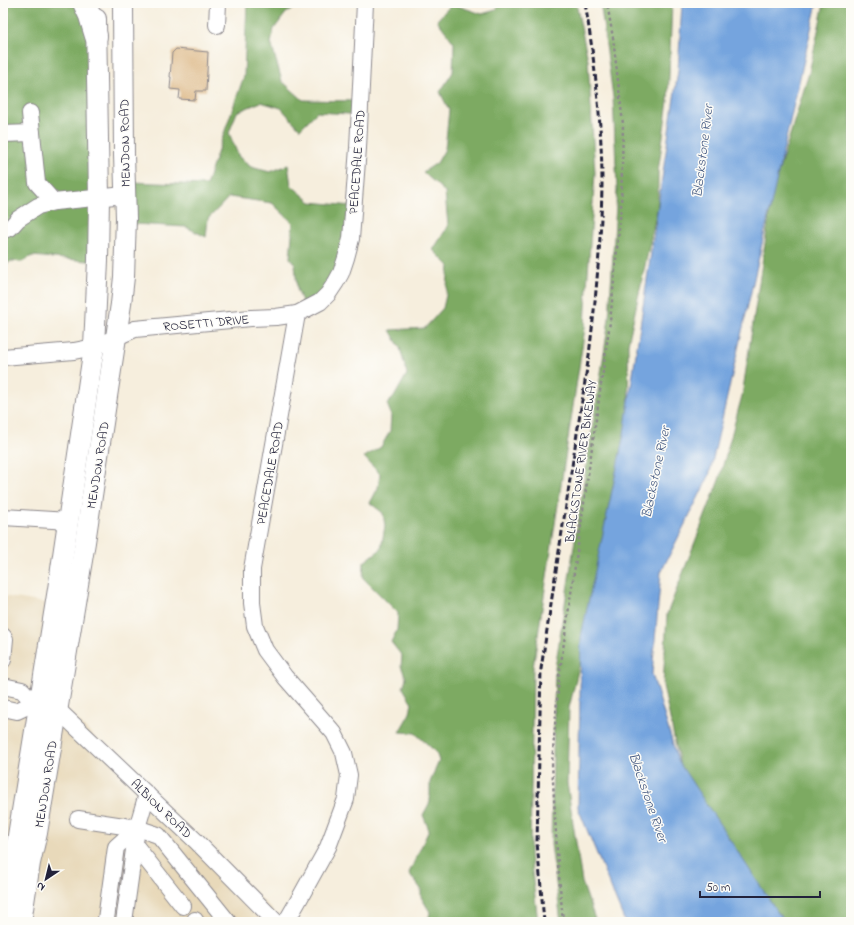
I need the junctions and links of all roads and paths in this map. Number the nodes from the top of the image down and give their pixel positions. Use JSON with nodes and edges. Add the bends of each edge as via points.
{"nodes":[{"id":1,"x":84,"y":3,"type":"edge"},
{"id":2,"x":96,"y":3,"type":"edge"},
{"id":3,"x":123,"y":3,"type":"edge"},
{"id":4,"x":218,"y":3,"type":"edge"},
{"id":5,"x":365,"y":3,"type":"edge"},
{"id":6,"x":607,"y":3,"type":"edge"},
{"id":7,"x":217,"y":25,"type":"dead end"},
{"id":8,"x":96,"y":36,"type":"junction"},
{"id":9,"x":30,"y":113,"type":"dead end"},
{"id":10,"x":32,"y":133,"type":"junction"},
{"id":11,"x":3,"y":134,"type":"edge"},
{"id":12,"x":125,"y":195,"type":"junction"},
{"id":13,"x":99,"y":198,"type":"junction"},
{"id":14,"x":54,"y":202,"type":"junction"},
{"id":15,"x":3,"y":230,"type":"edge"},
{"id":16,"x":297,"y":314,"type":"junction"},
{"id":17,"x":116,"y":337,"type":"junction"},
{"id":18,"x":94,"y":347,"type":"junction"},
{"id":19,"x":3,"y":357,"type":"edge"},
{"id":20,"x":3,"y":517,"type":"edge"},
{"id":21,"x":69,"y":521,"type":"junction"},
{"id":22,"x":3,"y":636,"type":"edge"},
{"id":23,"x":3,"y":660,"type":"edge"},
{"id":24,"x":3,"y":686,"type":"edge"},
{"id":25,"x":44,"y":705,"type":"junction"},
{"id":26,"x":3,"y":708,"type":"edge"},
{"id":27,"x":147,"y":794,"type":"junction"},
{"id":28,"x":78,"y":819,"type":"dead end"},
{"id":29,"x":137,"y":828,"type":"junction"},
{"id":30,"x":135,"y":845,"type":"junction"},
{"id":31,"x":16,"y":860,"type":"edge"},
{"id":32,"x":183,"y":906,"type":"dead end"},
{"id":33,"x":4,"y":922,"type":"edge"},
{"id":34,"x":21,"y":922,"type":"edge"},
{"id":35,"x":107,"y":922,"type":"edge"},
{"id":36,"x":124,"y":922,"type":"edge"},
{"id":37,"x":228,"y":922,"type":"edge"},
{"id":38,"x":276,"y":922,"type":"edge"},
{"id":39,"x":286,"y":922,"type":"edge"},
{"id":40,"x":563,"y":922,"type":"edge"}],
"edges":[{"from":1,"to":8,"type":"highway"},
{"from":2,"to":8,"type":"main road","name":"MENDON ROAD"},
{"from":3,"to":12,"type":"main road","name":"MENDON ROAD"},
{"from":4,"to":7,"type":"street"},
{"from":5,"to":16,"type":"street","name":"PEACEDALE ROAD","via":[[351,239],[340,273],[328,294],[320,302]]},
{"from":6,"to":40,"type":"path","name":"BLACKSTONE RIVER BIKEWAY","via":[[623,124],[621,208],[610,322],[559,676],[552,763]]},
{"from":8,"to":13,"type":"main road","name":"MENDON ROAD"},
{"from":9,"to":10,"type":"street"},
{"from":10,"to":11,"type":"street"},
{"from":10,"to":14,"type":"street","via":[[37,183]]},
{"from":12,"to":13,"type":"street"},
{"from":12,"to":17,"type":"main road","name":"MENDON ROAD","via":[[124,277]]},
{"from":13,"to":14,"type":"street"},
{"from":13,"to":18,"type":"main road","name":"MENDON ROAD"},
{"from":14,"to":15,"type":"street","via":[[38,206],[18,219],[10,228]]},
{"from":16,"to":17,"type":"street","name":"ROSETTI DRIVE","via":[[135,329]]},
{"from":16,"to":39,"type":"street","name":"PEACEDALE ROAD","via":[[252,569],[252,603],[255,626],[265,650],[284,677],[334,733],[344,753],[349,775],[346,799],[328,847]]},
{"from":17,"to":18,"type":"street","name":"ROSETTI DRIVE"},
{"from":17,"to":25,"type":"main road","name":"MENDON ROAD","via":[[85,542]]},
{"from":18,"to":19,"type":"street","name":"ROSETTI DRIVE"},
{"from":18,"to":21,"type":"main road","name":"MENDON ROAD"},
{"from":20,"to":21,"type":"street"},
{"from":21,"to":25,"type":"main road","name":"MENDON ROAD"},
{"from":22,"to":23,"type":"street"},
{"from":24,"to":25,"type":"street","name":"ALBION ROAD","via":[[22,690]]},
{"from":25,"to":26,"type":"street","via":[[17,711]]},
{"from":25,"to":27,"type":"street","name":"ALBION ROAD"},
{"from":25,"to":31,"type":"main road","name":"MENDON ROAD","via":[[37,833]]},
{"from":27,"to":29,"type":"street"},
{"from":27,"to":38,"type":"street","name":"ALBION ROAD"},
{"from":28,"to":29,"type":"street"},
{"from":29,"to":30,"type":"street"},
{"from":29,"to":35,"type":"street","via":[[116,847]]},
{"from":29,"to":37,"type":"street","via":[[158,835]]},
{"from":30,"to":32,"type":"street"},
{"from":30,"to":36,"type":"street"},
{"from":31,"to":33,"type":"main road","name":"MENDON ROAD"},
{"from":31,"to":34,"type":"main road","name":"MENDON ROAD"}]}
